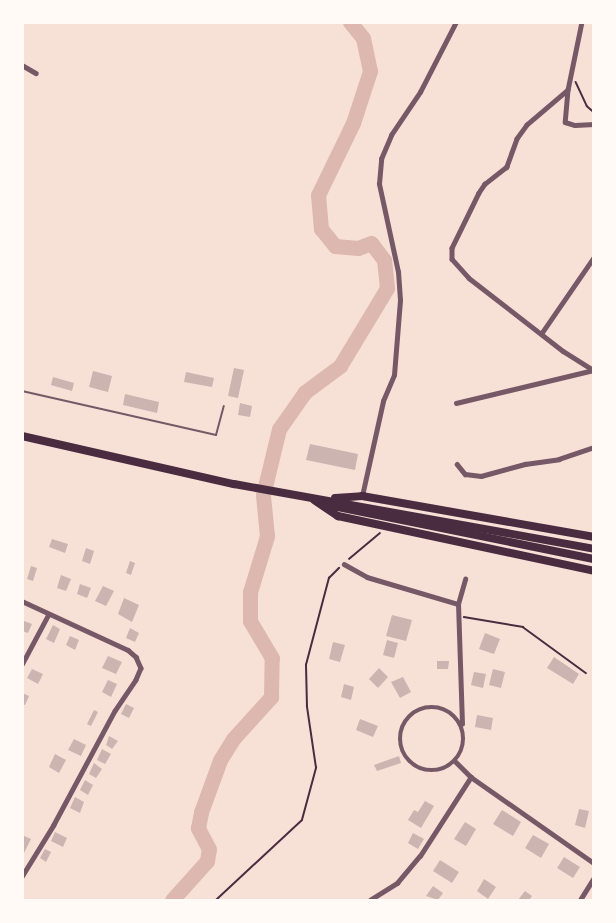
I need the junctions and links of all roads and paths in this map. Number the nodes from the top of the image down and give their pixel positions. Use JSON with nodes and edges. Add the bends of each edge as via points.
{"nodes":[{"id":1,"x":456,"y":22,"type":"edge"},
{"id":2,"x":582,"y":22,"type":"edge"},
{"id":3,"x":22,"y":65,"type":"edge"},
{"id":4,"x":573,"y":67,"type":"junction"},
{"id":5,"x":36,"y":73,"type":"dead end"},
{"id":6,"x":568,"y":90,"type":"junction"},
{"id":7,"x":594,"y":112,"type":"edge"},
{"id":8,"x":594,"y":124,"type":"edge"},
{"id":9,"x":594,"y":257,"type":"edge"},
{"id":10,"x":541,"y":334,"type":"junction"},
{"id":11,"x":594,"y":370,"type":"edge"},
{"id":12,"x":22,"y":391,"type":"edge"},
{"id":13,"x":456,"y":403,"type":"dead end"},
{"id":14,"x":224,"y":406,"type":"dead end"},
{"id":15,"x":22,"y":436,"type":"edge"},
{"id":16,"x":594,"y":447,"type":"edge"},
{"id":17,"x":457,"y":464,"type":"dead end"},
{"id":18,"x":362,"y":496,"type":"junction"},
{"id":19,"x":313,"y":499,"type":"junction"},
{"id":20,"x":387,"y":526,"type":"junction"},
{"id":21,"x":594,"y":537,"type":"edge"},
{"id":22,"x":594,"y":549,"type":"edge"},
{"id":23,"x":594,"y":559,"type":"edge"},
{"id":24,"x":344,"y":564,"type":"junction"},
{"id":25,"x":594,"y":571,"type":"edge"},
{"id":26,"x":465,"y":579,"type":"dead end"},
{"id":27,"x":22,"y":601,"type":"edge"},
{"id":28,"x":458,"y":604,"type":"junction"},
{"id":29,"x":48,"y":615,"type":"junction"},
{"id":30,"x":458,"y":616,"type":"junction"},
{"id":31,"x":22,"y":664,"type":"edge"},
{"id":32,"x":586,"y":673,"type":"dead end"},
{"id":33,"x":462,"y":727,"type":"junction"},
{"id":34,"x":455,"y":761,"type":"junction"},
{"id":35,"x":471,"y":777,"type":"junction"},
{"id":36,"x":594,"y":863,"type":"edge"},
{"id":37,"x":22,"y":877,"type":"edge"},
{"id":38,"x":594,"y":878,"type":"edge"},
{"id":39,"x":216,"y":900,"type":"edge"},
{"id":40,"x":370,"y":900,"type":"edge"},
{"id":41,"x":580,"y":900,"type":"edge"}],
"edges":[{"from":1,"to":18,"type":"street","via":[[381,159],[379,184],[398,272],[400,300],[394,375],[384,401]]},
{"from":2,"to":4,"type":"street"},
{"from":3,"to":5,"type":"street"},
{"from":4,"to":6,"type":"street"},
{"from":4,"to":7,"type":"path","via":[[587,106]]},
{"from":6,"to":8,"type":"street","via":[[565,122]]},
{"from":6,"to":10,"type":"street","via":[[527,125],[517,139],[507,167],[479,193],[452,248],[452,259],[459,269]]},
{"from":9,"to":10,"type":"street"},
{"from":10,"to":11,"type":"street"},
{"from":11,"to":13,"type":"street"},
{"from":12,"to":14,"type":"lane","via":[[216,435]]},
{"from":15,"to":19,"type":"highway"},
{"from":16,"to":17,"type":"street","via":[[481,476],[465,474]]},
{"from":18,"to":19,"type":"highway"},
{"from":18,"to":21,"type":"highway"},
{"from":19,"to":20,"type":"highway","via":[[338,516]]},
{"from":19,"to":22,"type":"highway"},
{"from":19,"to":23,"type":"highway","via":[[338,510]]},
{"from":20,"to":24,"type":"path"},
{"from":20,"to":25,"type":"highway"},
{"from":24,"to":28,"type":"street","via":[[367,577]]},
{"from":24,"to":39,"type":"path","via":[[328,578],[306,665],[316,768],[302,820]]},
{"from":26,"to":28,"type":"street"},
{"from":27,"to":29,"type":"street"},
{"from":28,"to":30,"type":"street"},
{"from":29,"to":31,"type":"street"},
{"from":29,"to":37,"type":"street","via":[[128,650],[141,668]]},
{"from":30,"to":32,"type":"path","via":[[524,627]]},
{"from":30,"to":33,"type":"street"},
{"from":33,"to":34,"type":"street","via":[[462,749]]},
{"from":33,"to":34,"type":"street","via":[[448,711],[432,707],[412,714],[401,731],[402,748],[418,767],[432,771]]},
{"from":34,"to":35,"type":"street"},
{"from":35,"to":36,"type":"street"},
{"from":35,"to":40,"type":"street","via":[[420,856],[397,883]]},
{"from":38,"to":41,"type":"street"}]}
